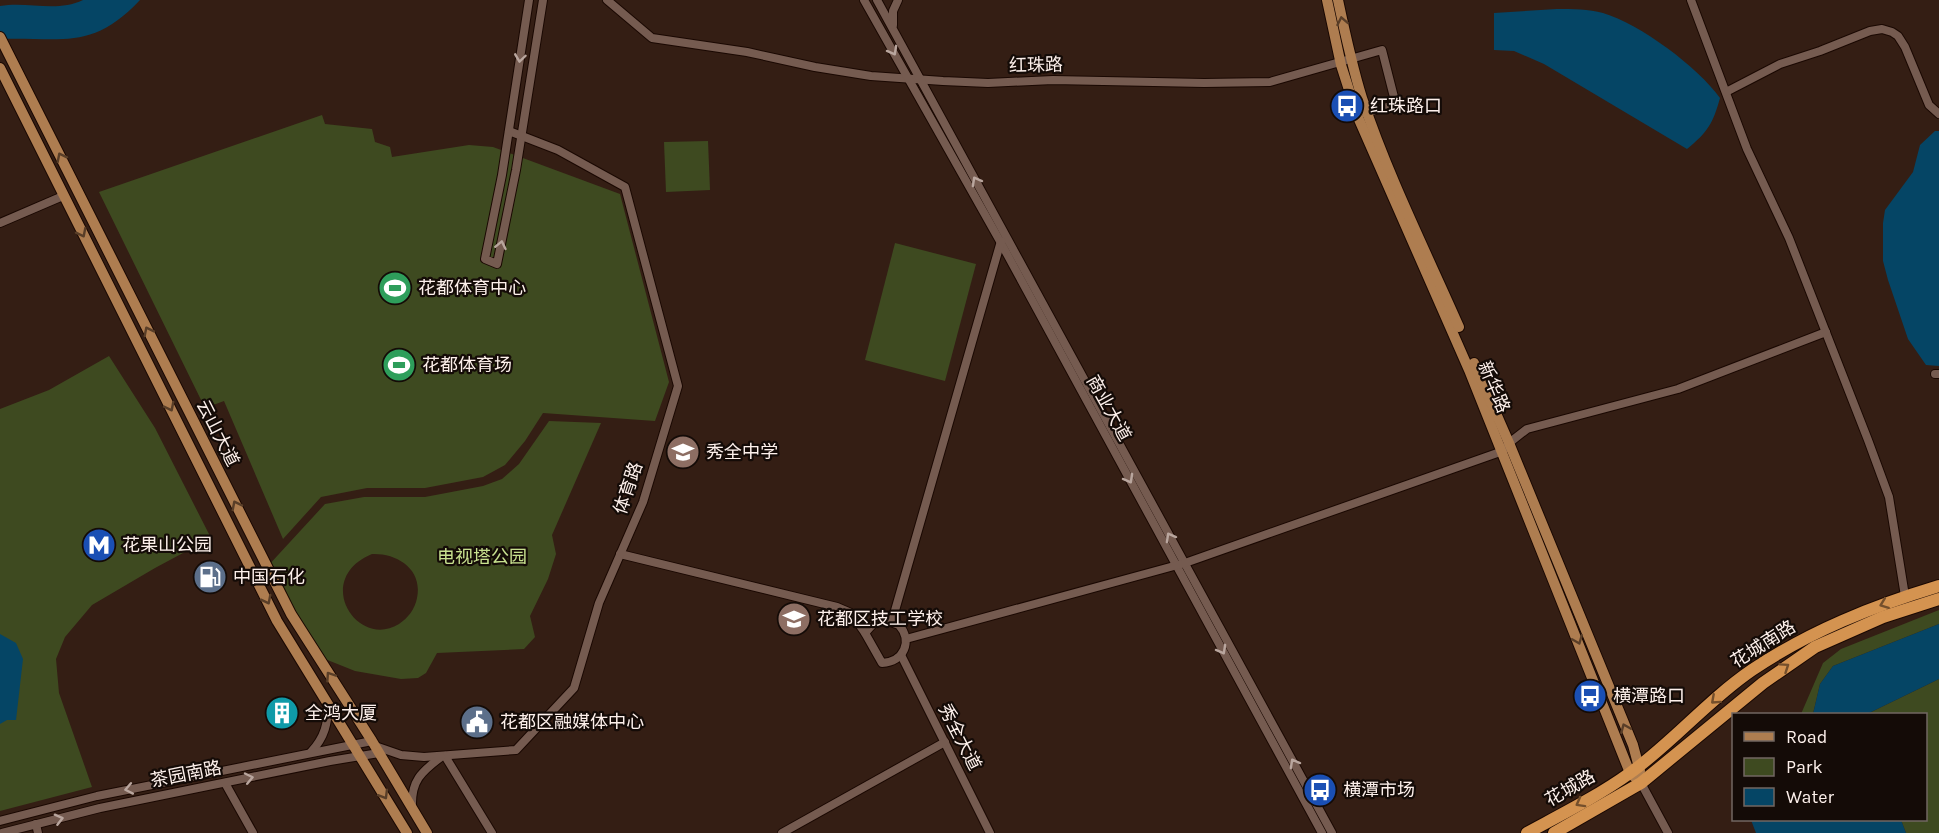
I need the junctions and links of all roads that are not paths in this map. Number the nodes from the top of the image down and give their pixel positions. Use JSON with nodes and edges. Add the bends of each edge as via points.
{"nodes":[{"id":1,"x":529,"y":0,"type":"edge"},
{"id":2,"x":543,"y":0,"type":"edge"},
{"id":3,"x":607,"y":0,"type":"edge"},
{"id":4,"x":864,"y":0,"type":"edge"},
{"id":5,"x":877,"y":0,"type":"edge"},
{"id":6,"x":898,"y":0,"type":"edge"},
{"id":7,"x":1327,"y":0,"type":"edge"},
{"id":8,"x":1338,"y":0,"type":"edge"},
{"id":9,"x":1691,"y":0,"type":"edge"},
{"id":10,"x":896,"y":34,"type":"junction"},
{"id":11,"x":0,"y":37,"type":"edge"},
{"id":12,"x":1346,"y":61,"type":"junction"},
{"id":13,"x":0,"y":68,"type":"edge"},
{"id":14,"x":908,"y":78,"type":"junction"},
{"id":15,"x":920,"y":79,"type":"junction"},
{"id":16,"x":1726,"y":92,"type":"junction"},
{"id":17,"x":1362,"y":113,"type":"junction"},
{"id":18,"x":1939,"y":114,"type":"edge"},
{"id":19,"x":509,"y":131,"type":"junction"},
{"id":20,"x":522,"y":136,"type":"junction"},
{"id":21,"x":63,"y":196,"type":"junction"},
{"id":22,"x":0,"y":223,"type":"edge"},
{"id":23,"x":1004,"y":232,"type":"junction"},
{"id":24,"x":1001,"y":243,"type":"junction"},
{"id":25,"x":1826,"y":332,"type":"junction"},
{"id":26,"x":1506,"y":447,"type":"junction"},
{"id":27,"x":620,"y":554,"type":"junction"},
{"id":28,"x":1180,"y":564,"type":"junction"},
{"id":29,"x":1939,"y":586,"type":"edge"},
{"id":30,"x":1905,"y":596,"type":"junction"},
{"id":31,"x":1939,"y":599,"type":"edge"},
{"id":32,"x":892,"y":621,"type":"junction"},
{"id":33,"x":865,"y":633,"type":"junction"},
{"id":34,"x":906,"y":639,"type":"junction"},
{"id":35,"x":901,"y":655,"type":"junction"},
{"id":36,"x":328,"y":703,"type":"junction"},
{"id":37,"x":945,"y":742,"type":"junction"},
{"id":38,"x":354,"y":744,"type":"junction"},
{"id":39,"x":375,"y":747,"type":"junction"},
{"id":40,"x":310,"y":753,"type":"junction"},
{"id":41,"x":361,"y":756,"type":"junction"},
{"id":42,"x":444,"y":756,"type":"junction"},
{"id":43,"x":1635,"y":769,"type":"junction"},
{"id":44,"x":225,"y":783,"type":"junction"},
{"id":45,"x":1641,"y":783,"type":"junction"},
{"id":46,"x":412,"y":808,"type":"junction"},
{"id":47,"x":0,"y":820,"type":"edge"},
{"id":48,"x":37,"y":829,"type":"edge"},
{"id":49,"x":2,"y":833,"type":"edge"},
{"id":50,"x":253,"y":833,"type":"edge"},
{"id":51,"x":407,"y":833,"type":"edge"},
{"id":52,"x":427,"y":833,"type":"edge"},
{"id":53,"x":492,"y":833,"type":"edge"},
{"id":54,"x":782,"y":833,"type":"edge"},
{"id":55,"x":990,"y":833,"type":"edge"},
{"id":56,"x":1322,"y":833,"type":"edge"},
{"id":57,"x":1332,"y":833,"type":"edge"},
{"id":58,"x":1527,"y":833,"type":"edge"},
{"id":59,"x":1554,"y":833,"type":"edge"},
{"id":60,"x":1668,"y":833,"type":"edge"}],
"edges":[{"from":1,"to":19,"type":"street","one_way":true},
{"from":2,"to":20,"type":"street"},
{"from":3,"to":14,"type":"street","name":"红珠路","via":[[652,38],[871,76]]},
{"from":4,"to":14,"type":"street","name":"商业大道","one_way":true},
{"from":5,"to":10,"type":"street","name":"商业大道"},
{"from":6,"to":10,"type":"street","via":[[892,16]]},
{"from":7,"to":12,"type":"main road","name":"新华路"},
{"from":12,"to":8,"type":"main road","name":"新华路","one_way":true},
{"from":9,"to":16,"type":"street"},
{"from":10,"to":15,"type":"street","name":"商业大道"},
{"from":39,"to":11,"type":"main road","name":"云山大道","one_way":true,"via":[[291,614]]},
{"from":12,"to":15,"type":"street","name":"红珠路","via":[[1270,82]]},
{"from":12,"to":17,"type":"main road","name":"新华路"},
{"from":12,"to":17,"type":"street","name":"红珠路","via":[[1382,50],[1396,105]]},
{"from":13,"to":21,"type":"main road","name":"云山大道"},
{"from":14,"to":15,"type":"street","name":"红珠路"},
{"from":14,"to":24,"type":"street","name":"商业大道"},
{"from":23,"to":15,"type":"street","name":"商业大道","one_way":true},
{"from":16,"to":18,"type":"street","via":[[1780,64],[1882,29],[1898,36],[1929,105]]},
{"from":16,"to":25,"type":"street"},
{"from":17,"to":26,"type":"main road","name":"新华路","via":[[1469,370]]},
{"from":19,"to":20,"type":"street","name":"体育路"},
{"from":19,"to":20,"type":"street","one_way":true,"via":[[484,259],[497,264]]},
{"from":20,"to":27,"type":"street","name":"体育路","via":[[558,150],[625,187],[678,386],[643,502]]},
{"from":21,"to":22,"type":"street"},
{"from":21,"to":36,"type":"main road","name":"云山大道","one_way":true,"via":[[277,621]]},
{"from":23,"to":24,"type":"street"},
{"from":28,"to":23,"type":"street","name":"商业大道","one_way":true},
{"from":24,"to":28,"type":"street","name":"商业大道","one_way":true},
{"from":24,"to":32,"type":"street"},
{"from":25,"to":26,"type":"street","via":[[1678,389],[1527,429]]},
{"from":25,"to":30,"type":"street","via":[[1889,497]]},
{"from":26,"to":28,"type":"street"},
{"from":26,"to":43,"type":"main road","name":"新华路"},
{"from":27,"to":33,"type":"street","via":[[837,607],[851,613]]},
{"from":27,"to":42,"type":"street","name":"体育路","via":[[599,603],[574,688],[516,750]]},
{"from":28,"to":34,"type":"street"},
{"from":28,"to":56,"type":"street","name":"商业大道","one_way":true},
{"from":57,"to":28,"type":"street","name":"商业大道","one_way":true},
{"from":29,"to":30,"type":"highway","name":"花城南路"},
{"from":30,"to":43,"type":"highway","name":"花城南路","one_way":true,"via":[[1834,624],[1769,659]]},
{"from":45,"to":31,"type":"highway","name":"花城南路","one_way":true,"via":[[1763,683],[1815,647],[1883,617]]},
{"from":32,"to":33,"type":"street","via":[[878,621]]},
{"from":32,"to":34,"type":"street","via":[[902,628]]},
{"from":33,"to":35,"type":"street","via":[[882,663]]},
{"from":34,"to":35,"type":"street"},
{"from":35,"to":37,"type":"street","name":"秀全大道"},
{"from":36,"to":38,"type":"main road","name":"云山大道"},
{"from":36,"to":40,"type":"street","via":[[326,731]]},
{"from":37,"to":54,"type":"street"},
{"from":37,"to":55,"type":"street","name":"秀全大道"},
{"from":38,"to":39,"type":"street","name":"茶园南路"},
{"from":38,"to":40,"type":"street","name":"茶园南路"},
{"from":38,"to":41,"type":"main road","name":"云山大道"},
{"from":39,"to":41,"type":"street","name":"茶园南路"},
{"from":39,"to":42,"type":"street","name":"体育路","via":[[401,755]]},
{"from":39,"to":46,"type":"main road","name":"云山大道"},
{"from":40,"to":47,"type":"street","name":"茶园南路","one_way":true},
{"from":44,"to":41,"type":"street","name":"茶园南路","one_way":true},
{"from":41,"to":51,"type":"main road","name":"云山大道","one_way":true},
{"from":42,"to":46,"type":"street","via":[[415,782]]},
{"from":42,"to":53,"type":"street"},
{"from":43,"to":45,"type":"main road","name":"新华路"},
{"from":43,"to":58,"type":"highway","name":"花城路","one_way":true},
{"from":48,"to":44,"type":"street","name":"茶园南路","one_way":true,"via":[[100,808]]},
{"from":44,"to":50,"type":"street"},
{"from":45,"to":59,"type":"highway","name":"花城路"},
{"from":45,"to":60,"type":"street","name":"新华路"},
{"from":46,"to":52,"type":"main road","name":"云山大道"},
{"from":48,"to":49,"type":"street","name":"茶园南路"}]}
